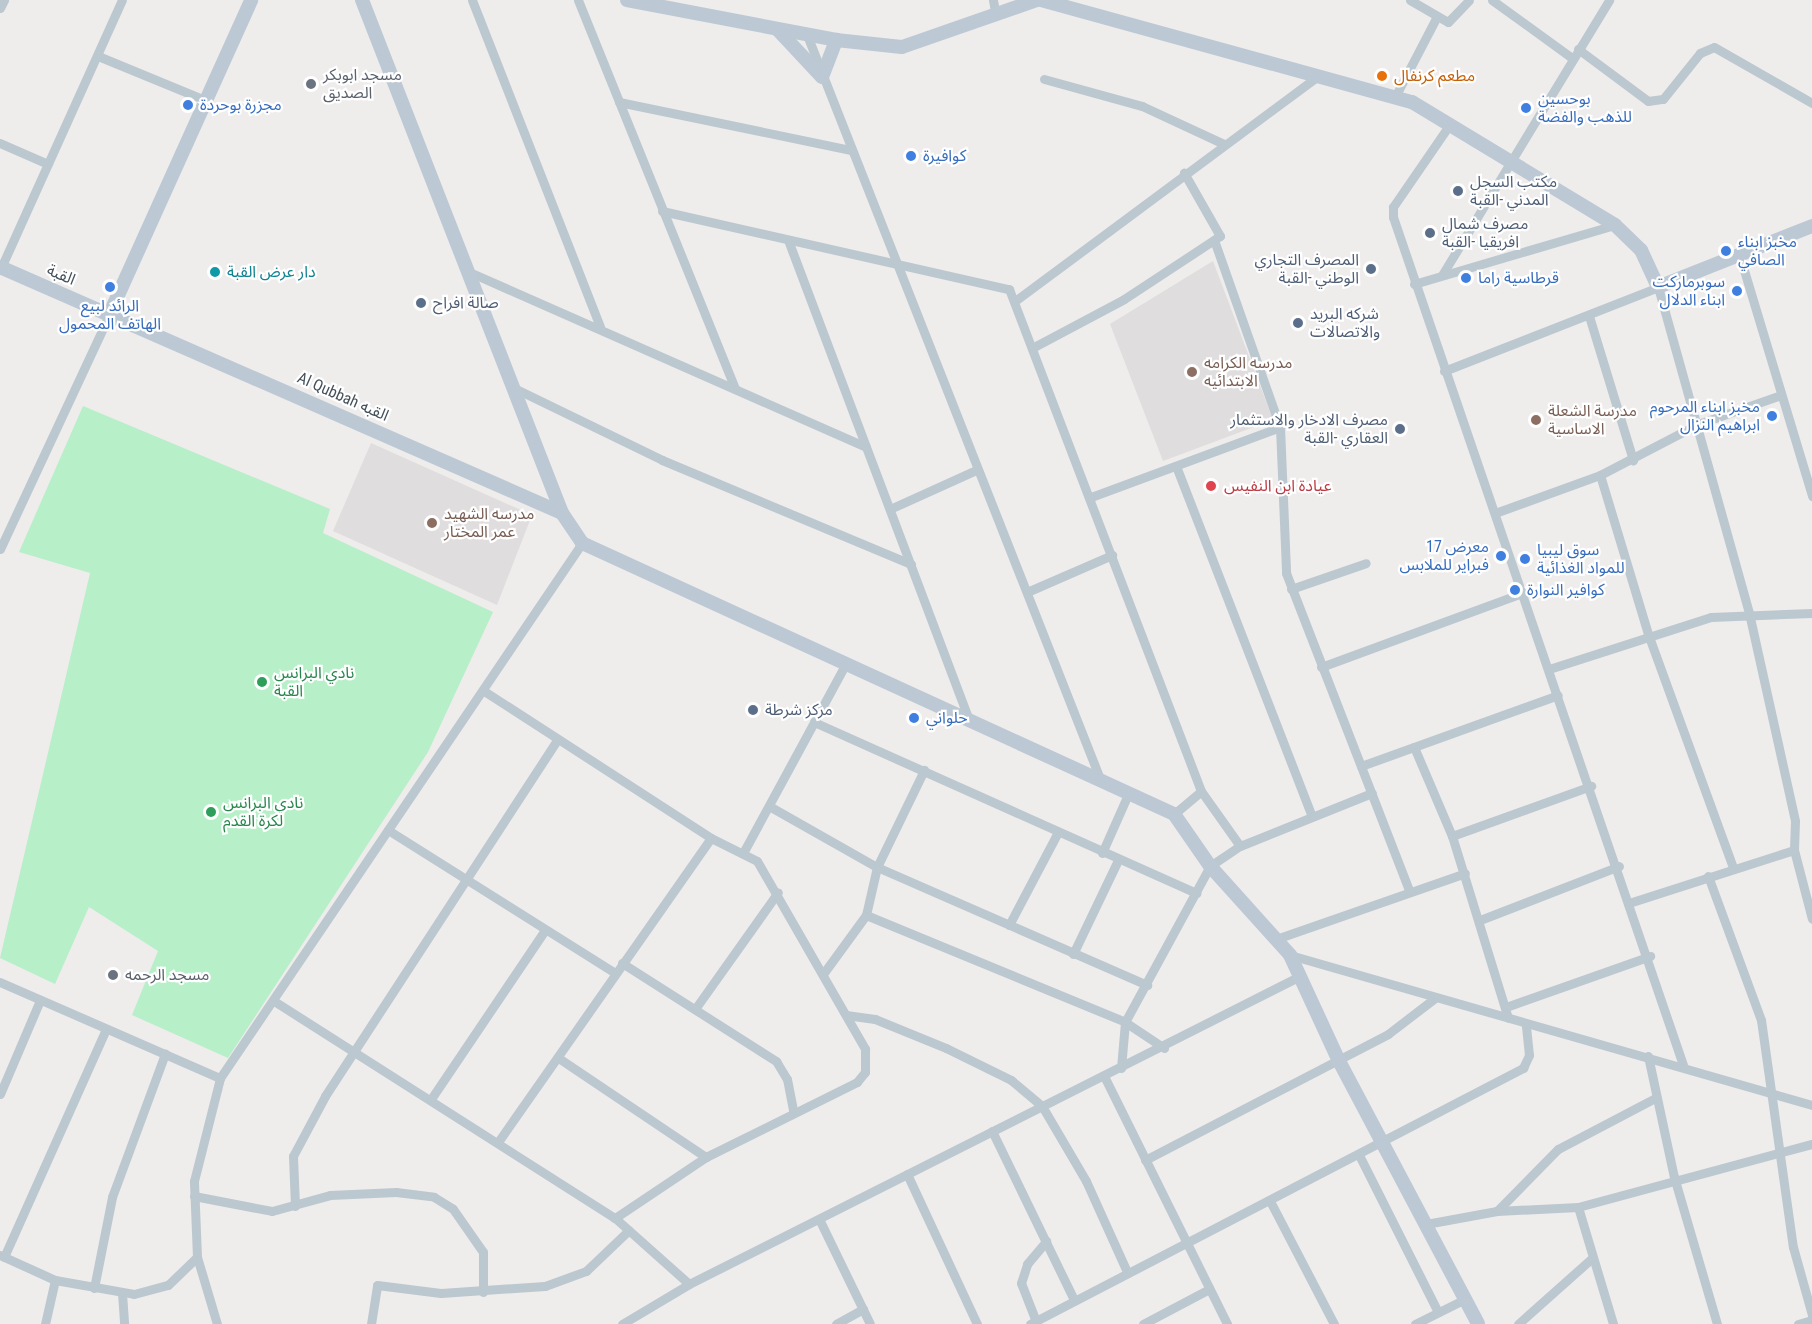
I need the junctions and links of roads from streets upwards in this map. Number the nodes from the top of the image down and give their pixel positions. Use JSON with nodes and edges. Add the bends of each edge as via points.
{"nodes":[{"id":1,"x":4,"y":0,"type":"edge"},
{"id":2,"x":122,"y":0,"type":"edge"},
{"id":3,"x":250,"y":0,"type":"edge"},
{"id":4,"x":472,"y":0,"type":"edge"},
{"id":5,"x":578,"y":0,"type":"edge"},
{"id":6,"x":627,"y":0,"type":"edge"},
{"id":7,"x":1039,"y":0,"type":"edge"},
{"id":8,"x":1410,"y":0,"type":"edge"},
{"id":9,"x":1469,"y":0,"type":"edge"},
{"id":10,"x":1492,"y":0,"type":"edge"},
{"id":11,"x":1609,"y":0,"type":"edge"},
{"id":12,"x":360,"y":2,"type":"edge"},
{"id":13,"x":661,"y":3,"type":"edge"},
{"id":14,"x":994,"y":5,"type":"edge"},
{"id":15,"x":0,"y":8,"type":"edge"},
{"id":16,"x":1436,"y":18,"type":"junction"},
{"id":17,"x":778,"y":30,"type":"junction"},
{"id":18,"x":807,"y":35,"type":"junction"},
{"id":19,"x":837,"y":40,"type":"junction"},
{"id":20,"x":1575,"y":53,"type":"junction"},
{"id":21,"x":98,"y":56,"type":"junction"},
{"id":22,"x":1320,"y":74,"type":"junction"},
{"id":23,"x":822,"y":77,"type":"junction"},
{"id":24,"x":1044,"y":79,"type":"dead end"},
{"id":25,"x":1396,"y":95,"type":"junction"},
{"id":26,"x":205,"y":100,"type":"junction"},
{"id":27,"x":619,"y":102,"type":"junction"},
{"id":28,"x":1812,"y":103,"type":"edge"},
{"id":29,"x":1450,"y":124,"type":"junction"},
{"id":30,"x":0,"y":143,"type":"edge"},
{"id":31,"x":1224,"y":144,"type":"junction"},
{"id":32,"x":851,"y":150,"type":"junction"},
{"id":33,"x":1511,"y":159,"type":"junction"},
{"id":34,"x":48,"y":164,"type":"junction"},
{"id":35,"x":1184,"y":173,"type":"junction"},
{"id":36,"x":662,"y":211,"type":"junction"},
{"id":37,"x":1615,"y":225,"type":"junction"},
{"id":38,"x":1812,"y":226,"type":"edge"},
{"id":39,"x":788,"y":240,"type":"junction"},
{"id":40,"x":1214,"y":240,"type":"junction"},
{"id":41,"x":1740,"y":257,"type":"junction"},
{"id":42,"x":897,"y":264,"type":"junction"},
{"id":43,"x":0,"y":268,"type":"edge"},
{"id":44,"x":466,"y":271,"type":"junction"},
{"id":45,"x":1442,"y":275,"type":"junction"},
{"id":46,"x":1414,"y":284,"type":"junction"},
{"id":47,"x":1658,"y":287,"type":"junction"},
{"id":48,"x":1015,"y":301,"type":"junction"},
{"id":49,"x":110,"y":313,"type":"junction"},
{"id":50,"x":1588,"y":316,"type":"junction"},
{"id":51,"x":600,"y":327,"type":"junction"},
{"id":52,"x":1032,"y":348,"type":"junction"},
{"id":53,"x":1444,"y":371,"type":"junction"},
{"id":54,"x":514,"y":388,"type":"junction"},
{"id":55,"x":735,"y":389,"type":"junction"},
{"id":56,"x":1778,"y":396,"type":"junction"},
{"id":57,"x":1698,"y":424,"type":"junction"},
{"id":58,"x":1280,"y":427,"type":"junction"},
{"id":59,"x":866,"y":447,"type":"junction"},
{"id":60,"x":1633,"y":460,"type":"junction"},
{"id":61,"x":1176,"y":466,"type":"junction"},
{"id":62,"x":976,"y":470,"type":"junction"},
{"id":63,"x":1600,"y":475,"type":"junction"},
{"id":64,"x":1812,"y":496,"type":"edge"},
{"id":65,"x":1091,"y":498,"type":"junction"},
{"id":66,"x":892,"y":508,"type":"junction"},
{"id":67,"x":562,"y":513,"type":"junction"},
{"id":68,"x":1495,"y":513,"type":"junction"},
{"id":69,"x":582,"y":543,"type":"junction"},
{"id":70,"x":0,"y":549,"type":"edge"},
{"id":71,"x":1112,"y":555,"type":"junction"},
{"id":72,"x":1366,"y":563,"type":"dead end"},
{"id":73,"x":911,"y":564,"type":"junction"},
{"id":74,"x":1292,"y":589,"type":"junction"},
{"id":75,"x":1027,"y":592,"type":"junction"},
{"id":76,"x":1522,"y":593,"type":"junction"},
{"id":77,"x":1749,"y":613,"type":"junction"},
{"id":78,"x":1812,"y":613,"type":"edge"},
{"id":79,"x":1648,"y":634,"type":"junction"},
{"id":80,"x":845,"y":664,"type":"junction"},
{"id":81,"x":1321,"y":667,"type":"junction"},
{"id":82,"x":1549,"y":669,"type":"junction"},
{"id":83,"x":484,"y":691,"type":"junction"},
{"id":84,"x":1558,"y":695,"type":"junction"},
{"id":85,"x":969,"y":721,"type":"junction"},
{"id":86,"x":814,"y":722,"type":"junction"},
{"id":87,"x":557,"y":740,"type":"junction"},
{"id":88,"x":1414,"y":747,"type":"junction"},
{"id":89,"x":1361,"y":766,"type":"junction"},
{"id":90,"x":924,"y":770,"type":"junction"},
{"id":91,"x":1100,"y":779,"type":"junction"},
{"id":92,"x":1592,"y":786,"type":"junction"},
{"id":93,"x":1201,"y":791,"type":"junction"},
{"id":94,"x":1129,"y":792,"type":"junction"},
{"id":95,"x":1372,"y":793,"type":"junction"},
{"id":96,"x":769,"y":806,"type":"junction"},
{"id":97,"x":1174,"y":814,"type":"junction"},
{"id":98,"x":1312,"y":817,"type":"junction"},
{"id":99,"x":388,"y":830,"type":"junction"},
{"id":100,"x":1057,"y":834,"type":"junction"},
{"id":101,"x":1452,"y":836,"type":"junction"},
{"id":102,"x":711,"y":838,"type":"junction"},
{"id":103,"x":1240,"y":846,"type":"junction"},
{"id":104,"x":1794,"y":850,"type":"junction"},
{"id":105,"x":743,"y":853,"type":"junction"},
{"id":106,"x":1102,"y":853,"type":"junction"},
{"id":107,"x":1118,"y":860,"type":"junction"},
{"id":108,"x":1210,"y":866,"type":"junction"},
{"id":109,"x":1619,"y":866,"type":"junction"},
{"id":110,"x":877,"y":867,"type":"junction"},
{"id":111,"x":1733,"y":867,"type":"junction"},
{"id":112,"x":1465,"y":873,"type":"junction"},
{"id":113,"x":1708,"y":876,"type":"junction"},
{"id":114,"x":469,"y":881,"type":"junction"},
{"id":115,"x":1807,"y":888,"type":"edge"},
{"id":116,"x":778,"y":892,"type":"junction"},
{"id":117,"x":1196,"y":892,"type":"junction"},
{"id":118,"x":1410,"y":892,"type":"junction"},
{"id":119,"x":1632,"y":902,"type":"junction"},
{"id":120,"x":866,"y":915,"type":"junction"},
{"id":121,"x":1812,"y":919,"type":"edge"},
{"id":122,"x":1480,"y":920,"type":"junction"},
{"id":123,"x":1008,"y":925,"type":"junction"},
{"id":124,"x":545,"y":930,"type":"junction"},
{"id":125,"x":1276,"y":939,"type":"junction"},
{"id":126,"x":1073,"y":954,"type":"junction"},
{"id":127,"x":1290,"y":955,"type":"junction"},
{"id":128,"x":1650,"y":956,"type":"junction"},
{"id":129,"x":622,"y":963,"type":"junction"},
{"id":130,"x":615,"y":973,"type":"junction"},
{"id":131,"x":823,"y":974,"type":"junction"},
{"id":132,"x":1300,"y":976,"type":"junction"},
{"id":133,"x":0,"y":982,"type":"edge"},
{"id":134,"x":1147,"y":985,"type":"junction"},
{"id":135,"x":1436,"y":998,"type":"junction"},
{"id":136,"x":40,"y":1000,"type":"junction"},
{"id":137,"x":274,"y":1001,"type":"junction"},
{"id":138,"x":1506,"y":1007,"type":"junction"},
{"id":139,"x":695,"y":1009,"type":"junction"},
{"id":140,"x":846,"y":1015,"type":"junction"},
{"id":141,"x":1508,"y":1018,"type":"junction"},
{"id":142,"x":1125,"y":1022,"type":"junction"},
{"id":143,"x":1526,"y":1024,"type":"junction"},
{"id":144,"x":106,"y":1029,"type":"junction"},
{"id":145,"x":1164,"y":1048,"type":"junction"},
{"id":146,"x":352,"y":1051,"type":"junction"},
{"id":147,"x":165,"y":1054,"type":"junction"},
{"id":148,"x":1648,"y":1056,"type":"junction"},
{"id":149,"x":560,"y":1059,"type":"junction"},
{"id":150,"x":1339,"y":1061,"type":"junction"},
{"id":151,"x":1683,"y":1065,"type":"junction"},
{"id":152,"x":1121,"y":1068,"type":"junction"},
{"id":153,"x":1104,"y":1076,"type":"junction"},
{"id":154,"x":220,"y":1078,"type":"junction"},
{"id":155,"x":1772,"y":1092,"type":"junction"},
{"id":156,"x":0,"y":1094,"type":"edge"},
{"id":157,"x":1655,"y":1098,"type":"junction"},
{"id":158,"x":431,"y":1099,"type":"junction"},
{"id":159,"x":1812,"y":1105,"type":"edge"},
{"id":160,"x":1042,"y":1106,"type":"junction"},
{"id":161,"x":793,"y":1111,"type":"junction"},
{"id":162,"x":992,"y":1131,"type":"junction"},
{"id":163,"x":498,"y":1142,"type":"junction"},
{"id":164,"x":1381,"y":1144,"type":"junction"},
{"id":165,"x":1812,"y":1144,"type":"edge"},
{"id":166,"x":1779,"y":1153,"type":"junction"},
{"id":167,"x":1359,"y":1155,"type":"junction"},
{"id":168,"x":706,"y":1157,"type":"junction"},
{"id":169,"x":1145,"y":1160,"type":"junction"},
{"id":170,"x":907,"y":1174,"type":"junction"},
{"id":171,"x":1674,"y":1177,"type":"junction"},
{"id":172,"x":194,"y":1196,"type":"junction"},
{"id":173,"x":1270,"y":1201,"type":"junction"},
{"id":174,"x":295,"y":1206,"type":"junction"},
{"id":175,"x":1578,"y":1207,"type":"junction"},
{"id":176,"x":1497,"y":1211,"type":"junction"},
{"id":177,"x":615,"y":1218,"type":"junction"},
{"id":178,"x":820,"y":1221,"type":"junction"},
{"id":179,"x":1426,"y":1224,"type":"junction"},
{"id":180,"x":629,"y":1230,"type":"junction"},
{"id":181,"x":1046,"y":1241,"type":"junction"},
{"id":182,"x":1186,"y":1244,"type":"junction"},
{"id":183,"x":2,"y":1256,"type":"edge"},
{"id":184,"x":197,"y":1257,"type":"junction"},
{"id":185,"x":1591,"y":1259,"type":"junction"},
{"id":186,"x":1126,"y":1272,"type":"junction"},
{"id":187,"x":56,"y":1280,"type":"junction"},
{"id":188,"x":689,"y":1284,"type":"junction"},
{"id":189,"x":94,"y":1288,"type":"junction"},
{"id":190,"x":1209,"y":1289,"type":"junction"},
{"id":191,"x":483,"y":1292,"type":"junction"},
{"id":192,"x":122,"y":1293,"type":"junction"},
{"id":193,"x":1073,"y":1298,"type":"junction"},
{"id":194,"x":1465,"y":1299,"type":"junction"},
{"id":195,"x":863,"y":1309,"type":"junction"},
{"id":196,"x":1438,"y":1312,"type":"junction"},
{"id":197,"x":1812,"y":1315,"type":"edge"},
{"id":198,"x":1812,"y":1320,"type":"edge"},
{"id":199,"x":1034,"y":1323,"type":"edge"},
{"id":200,"x":45,"y":1324,"type":"edge"},
{"id":201,"x":124,"y":1324,"type":"edge"},
{"id":202,"x":218,"y":1324,"type":"edge"},
{"id":203,"x":371,"y":1324,"type":"edge"},
{"id":204,"x":622,"y":1324,"type":"edge"},
{"id":205,"x":836,"y":1324,"type":"edge"},
{"id":206,"x":870,"y":1324,"type":"edge"},
{"id":207,"x":977,"y":1324,"type":"edge"},
{"id":208,"x":1143,"y":1324,"type":"edge"},
{"id":209,"x":1227,"y":1324,"type":"edge"},
{"id":210,"x":1334,"y":1324,"type":"edge"},
{"id":211,"x":1415,"y":1324,"type":"edge"},
{"id":212,"x":1478,"y":1324,"type":"edge"},
{"id":213,"x":1518,"y":1324,"type":"edge"},
{"id":214,"x":1613,"y":1324,"type":"edge"},
{"id":215,"x":1717,"y":1324,"type":"edge"},
{"id":216,"x":1798,"y":1324,"type":"edge"}],
"edges":[{"from":1,"to":15,"type":"street"},
{"from":2,"to":21,"type":"street"},
{"from":3,"to":26,"type":"street"},
{"from":4,"to":51,"type":"street"},
{"from":5,"to":27,"type":"street"},
{"from":6,"to":13,"type":"street"},
{"from":7,"to":14,"type":"street"},
{"from":7,"to":22,"type":"street"},
{"from":8,"to":16,"type":"street"},
{"from":9,"to":16,"type":"street","via":[[1451,22]]},
{"from":10,"to":20,"type":"street"},
{"from":11,"to":20,"type":"street"},
{"from":12,"to":44,"type":"street"},
{"from":13,"to":17,"type":"street"},
{"from":14,"to":19,"type":"street","via":[[902,47]]},
{"from":16,"to":25,"type":"street"},
{"from":17,"to":18,"type":"street"},
{"from":17,"to":23,"type":"street"},
{"from":18,"to":19,"type":"street"},
{"from":18,"to":23,"type":"street"},
{"from":19,"to":23,"type":"street"},
{"from":20,"to":28,"type":"street","via":[[1648,101],[1663,99],[1700,53],[1714,47]]},
{"from":20,"to":33,"type":"street"},
{"from":21,"to":26,"type":"street"},
{"from":21,"to":34,"type":"street"},
{"from":22,"to":25,"type":"street"},
{"from":22,"to":31,"type":"street"},
{"from":23,"to":32,"type":"street"},
{"from":24,"to":31,"type":"street","via":[[1142,106]]},
{"from":25,"to":29,"type":"street"},
{"from":26,"to":49,"type":"street"},
{"from":27,"to":32,"type":"street"},
{"from":27,"to":36,"type":"street"},
{"from":29,"to":33,"type":"street"},
{"from":29,"to":46,"type":"street","via":[[1392,210]]},
{"from":30,"to":34,"type":"street"},
{"from":31,"to":35,"type":"street"},
{"from":32,"to":42,"type":"street"},
{"from":33,"to":37,"type":"street"},
{"from":33,"to":45,"type":"street"},
{"from":34,"to":43,"type":"street"},
{"from":35,"to":40,"type":"street","via":[[1220,236]]},
{"from":35,"to":48,"type":"street"},
{"from":36,"to":39,"type":"street"},
{"from":36,"to":55,"type":"street"},
{"from":37,"to":45,"type":"street"},
{"from":37,"to":47,"type":"street","via":[[1641,250]]},
{"from":38,"to":41,"type":"street"},
{"from":39,"to":42,"type":"street"},
{"from":39,"to":59,"type":"street"},
{"from":40,"to":52,"type":"street","via":[[1124,299]]},
{"from":40,"to":58,"type":"street"},
{"from":41,"to":47,"type":"street"},
{"from":41,"to":56,"type":"street"},
{"from":42,"to":48,"type":"street","via":[[997,284],[1009,289]]},
{"from":42,"to":62,"type":"street"},
{"from":43,"to":49,"type":"street","name":"القبة"},
{"from":44,"to":51,"type":"street"},
{"from":44,"to":54,"type":"street"},
{"from":45,"to":46,"type":"street"},
{"from":46,"to":53,"type":"street"},
{"from":47,"to":50,"type":"street"},
{"from":47,"to":57,"type":"street"},
{"from":48,"to":52,"type":"street"},
{"from":49,"to":67,"type":"street","name":"Al Qubbah القبه"},
{"from":49,"to":70,"type":"street"},
{"from":50,"to":53,"type":"street"},
{"from":50,"to":60,"type":"street"},
{"from":51,"to":55,"type":"street"},
{"from":52,"to":65,"type":"street"},
{"from":53,"to":68,"type":"street"},
{"from":54,"to":67,"type":"street"},
{"from":54,"to":73,"type":"street","via":[[672,464]]},
{"from":55,"to":59,"type":"street"},
{"from":56,"to":57,"type":"street"},
{"from":56,"to":64,"type":"street"},
{"from":57,"to":60,"type":"street"},
{"from":57,"to":77,"type":"street"},
{"from":58,"to":61,"type":"street"},
{"from":58,"to":74,"type":"street","via":[[1281,551]]},
{"from":59,"to":66,"type":"street"},
{"from":60,"to":63,"type":"street"},
{"from":61,"to":65,"type":"street"},
{"from":61,"to":98,"type":"street"},
{"from":62,"to":66,"type":"street"},
{"from":62,"to":75,"type":"street"},
{"from":63,"to":68,"type":"street"},
{"from":63,"to":79,"type":"street"},
{"from":65,"to":71,"type":"street"},
{"from":66,"to":73,"type":"street"},
{"from":67,"to":69,"type":"street"},
{"from":68,"to":76,"type":"street"},
{"from":69,"to":80,"type":"street"},
{"from":69,"to":83,"type":"street"},
{"from":71,"to":75,"type":"street"},
{"from":71,"to":93,"type":"street"},
{"from":72,"to":74,"type":"street"},
{"from":73,"to":85,"type":"street"},
{"from":74,"to":81,"type":"street"},
{"from":75,"to":91,"type":"street"},
{"from":76,"to":81,"type":"street"},
{"from":76,"to":82,"type":"street"},
{"from":77,"to":78,"type":"street"},
{"from":77,"to":79,"type":"street","via":[[1711,617]]},
{"from":77,"to":104,"type":"street","via":[[1795,821]]},
{"from":79,"to":82,"type":"street"},
{"from":79,"to":111,"type":"street"},
{"from":80,"to":85,"type":"street"},
{"from":80,"to":86,"type":"street"},
{"from":81,"to":89,"type":"street"},
{"from":82,"to":84,"type":"street"},
{"from":83,"to":87,"type":"street"},
{"from":83,"to":99,"type":"street"},
{"from":84,"to":88,"type":"street"},
{"from":84,"to":92,"type":"street"},
{"from":85,"to":91,"type":"street"},
{"from":86,"to":90,"type":"street"},
{"from":86,"to":96,"type":"street"},
{"from":87,"to":102,"type":"street"},
{"from":87,"to":114,"type":"street"},
{"from":88,"to":89,"type":"street"},
{"from":88,"to":101,"type":"street"},
{"from":89,"to":95,"type":"street"},
{"from":90,"to":100,"type":"street"},
{"from":90,"to":110,"type":"street"},
{"from":91,"to":94,"type":"street"},
{"from":92,"to":101,"type":"street"},
{"from":92,"to":109,"type":"street"},
{"from":93,"to":97,"type":"street"},
{"from":93,"to":103,"type":"street"},
{"from":94,"to":97,"type":"street"},
{"from":94,"to":106,"type":"street"},
{"from":95,"to":98,"type":"street"},
{"from":95,"to":118,"type":"street"},
{"from":96,"to":105,"type":"street"},
{"from":96,"to":110,"type":"street"},
{"from":97,"to":108,"type":"street"},
{"from":98,"to":103,"type":"street"},
{"from":99,"to":114,"type":"street"},
{"from":99,"to":137,"type":"street"},
{"from":100,"to":106,"type":"street"},
{"from":100,"to":123,"type":"street"},
{"from":101,"to":112,"type":"street"},
{"from":102,"to":105,"type":"street"},
{"from":102,"to":129,"type":"street"},
{"from":103,"to":108,"type":"street"},
{"from":104,"to":111,"type":"street"},
{"from":104,"to":115,"type":"street"},
{"from":105,"to":116,"type":"street","via":[[767,872]]},
{"from":106,"to":107,"type":"street"},
{"from":107,"to":117,"type":"street"},
{"from":107,"to":126,"type":"street"},
{"from":108,"to":117,"type":"street"},
{"from":108,"to":125,"type":"street"},
{"from":109,"to":119,"type":"street"},
{"from":109,"to":122,"type":"street"},
{"from":110,"to":120,"type":"street"},
{"from":110,"to":123,"type":"street"},
{"from":111,"to":113,"type":"street"},
{"from":112,"to":118,"type":"street"},
{"from":112,"to":122,"type":"street"},
{"from":113,"to":119,"type":"street"},
{"from":113,"to":155,"type":"street","via":[[1761,1020]]},
{"from":114,"to":124,"type":"street"},
{"from":114,"to":146,"type":"street"},
{"from":115,"to":121,"type":"street"},
{"from":116,"to":131,"type":"street"},
{"from":116,"to":139,"type":"street"},
{"from":117,"to":134,"type":"street"},
{"from":118,"to":125,"type":"street"},
{"from":119,"to":128,"type":"street"},
{"from":120,"to":131,"type":"street"},
{"from":120,"to":142,"type":"street"},
{"from":122,"to":138,"type":"street"},
{"from":123,"to":126,"type":"street"},
{"from":124,"to":130,"type":"street"},
{"from":124,"to":158,"type":"street"},
{"from":125,"to":127,"type":"street"},
{"from":126,"to":134,"type":"street"},
{"from":127,"to":132,"type":"street"},
{"from":127,"to":135,"type":"street"},
{"from":128,"to":138,"type":"street"},
{"from":128,"to":151,"type":"street"},
{"from":129,"to":130,"type":"street"},
{"from":129,"to":139,"type":"street"},
{"from":130,"to":149,"type":"street"},
{"from":131,"to":140,"type":"street"},
{"from":132,"to":145,"type":"street"},
{"from":132,"to":150,"type":"street"},
{"from":133,"to":136,"type":"street"},
{"from":134,"to":142,"type":"street"},
{"from":135,"to":141,"type":"street"},
{"from":135,"to":150,"type":"street"},
{"from":136,"to":144,"type":"street"},
{"from":136,"to":156,"type":"street"},
{"from":137,"to":146,"type":"street"},
{"from":137,"to":154,"type":"street"},
{"from":138,"to":141,"type":"street"},
{"from":139,"to":161,"type":"street","via":[[776,1061],[787,1079]]},
{"from":140,"to":160,"type":"street","via":[[875,1019],[946,1048],[1011,1080]]},
{"from":140,"to":161,"type":"street","via":[[865,1049],[865,1072],[857,1082]]},
{"from":141,"to":143,"type":"street"},
{"from":142,"to":145,"type":"street"},
{"from":142,"to":152,"type":"street"},
{"from":143,"to":148,"type":"street"},
{"from":143,"to":164,"type":"street","via":[[1528,1055],[1523,1068]]},
{"from":144,"to":147,"type":"street"},
{"from":144,"to":183,"type":"street"},
{"from":145,"to":152,"type":"street"},
{"from":146,"to":158,"type":"street"},
{"from":146,"to":174,"type":"street","via":[[293,1156]]},
{"from":147,"to":154,"type":"street"},
{"from":147,"to":189,"type":"street","via":[[112,1197]]},
{"from":148,"to":151,"type":"street"},
{"from":148,"to":157,"type":"street"},
{"from":149,"to":163,"type":"street"},
{"from":149,"to":168,"type":"street"},
{"from":150,"to":164,"type":"street"},
{"from":150,"to":169,"type":"street"},
{"from":151,"to":155,"type":"street"},
{"from":152,"to":153,"type":"street"},
{"from":153,"to":160,"type":"street"},
{"from":153,"to":169,"type":"street"},
{"from":154,"to":172,"type":"street","via":[[200,1149]]},
{"from":155,"to":159,"type":"street"},
{"from":155,"to":166,"type":"street"},
{"from":157,"to":171,"type":"street"},
{"from":157,"to":176,"type":"street","via":[[1558,1149]]},
{"from":158,"to":163,"type":"street"},
{"from":160,"to":162,"type":"street"},
{"from":160,"to":186,"type":"street","via":[[1086,1181]]},
{"from":161,"to":168,"type":"street"},
{"from":162,"to":170,"type":"street"},
{"from":162,"to":181,"type":"street"},
{"from":163,"to":177,"type":"street"},
{"from":164,"to":167,"type":"street"},
{"from":164,"to":179,"type":"street"},
{"from":165,"to":166,"type":"street"},
{"from":166,"to":171,"type":"street"},
{"from":166,"to":197,"type":"street","via":[[1793,1247]]},
{"from":167,"to":173,"type":"street"},
{"from":167,"to":196,"type":"street"},
{"from":168,"to":177,"type":"street"},
{"from":169,"to":182,"type":"street"},
{"from":170,"to":178,"type":"street"},
{"from":170,"to":207,"type":"street"},
{"from":171,"to":175,"type":"street"},
{"from":171,"to":215,"type":"street"},
{"from":172,"to":174,"type":"street","via":[[272,1211]]},
{"from":172,"to":184,"type":"street"},
{"from":173,"to":182,"type":"street"},
{"from":173,"to":210,"type":"street"},
{"from":174,"to":191,"type":"street","via":[[330,1195],[396,1192],[434,1197],[453,1209],[483,1252]]},
{"from":175,"to":176,"type":"street"},
{"from":175,"to":185,"type":"street"},
{"from":176,"to":179,"type":"street"},
{"from":177,"to":180,"type":"street"},
{"from":178,"to":188,"type":"street"},
{"from":178,"to":195,"type":"street"},
{"from":179,"to":194,"type":"street"},
{"from":180,"to":188,"type":"street"},
{"from":180,"to":191,"type":"street","via":[[570,1280]]},
{"from":181,"to":193,"type":"street"},
{"from":181,"to":199,"type":"street","via":[[1027,1264],[1021,1282]]},
{"from":182,"to":186,"type":"street"},
{"from":182,"to":190,"type":"street"},
{"from":183,"to":187,"type":"street"},
{"from":184,"to":192,"type":"street","via":[[153,1293]]},
{"from":184,"to":202,"type":"street"},
{"from":185,"to":213,"type":"street"},
{"from":185,"to":214,"type":"street"},
{"from":186,"to":193,"type":"street"},
{"from":187,"to":189,"type":"street"},
{"from":187,"to":200,"type":"street"},
{"from":188,"to":204,"type":"street"},
{"from":189,"to":192,"type":"street"},
{"from":190,"to":208,"type":"street"},
{"from":190,"to":209,"type":"street"},
{"from":191,"to":203,"type":"street","via":[[376,1285]]},
{"from":192,"to":201,"type":"street"},
{"from":193,"to":199,"type":"street"},
{"from":194,"to":196,"type":"street"},
{"from":194,"to":212,"type":"street"},
{"from":195,"to":205,"type":"street"},
{"from":195,"to":206,"type":"street"},
{"from":196,"to":211,"type":"street"},
{"from":198,"to":216,"type":"street"}]}
